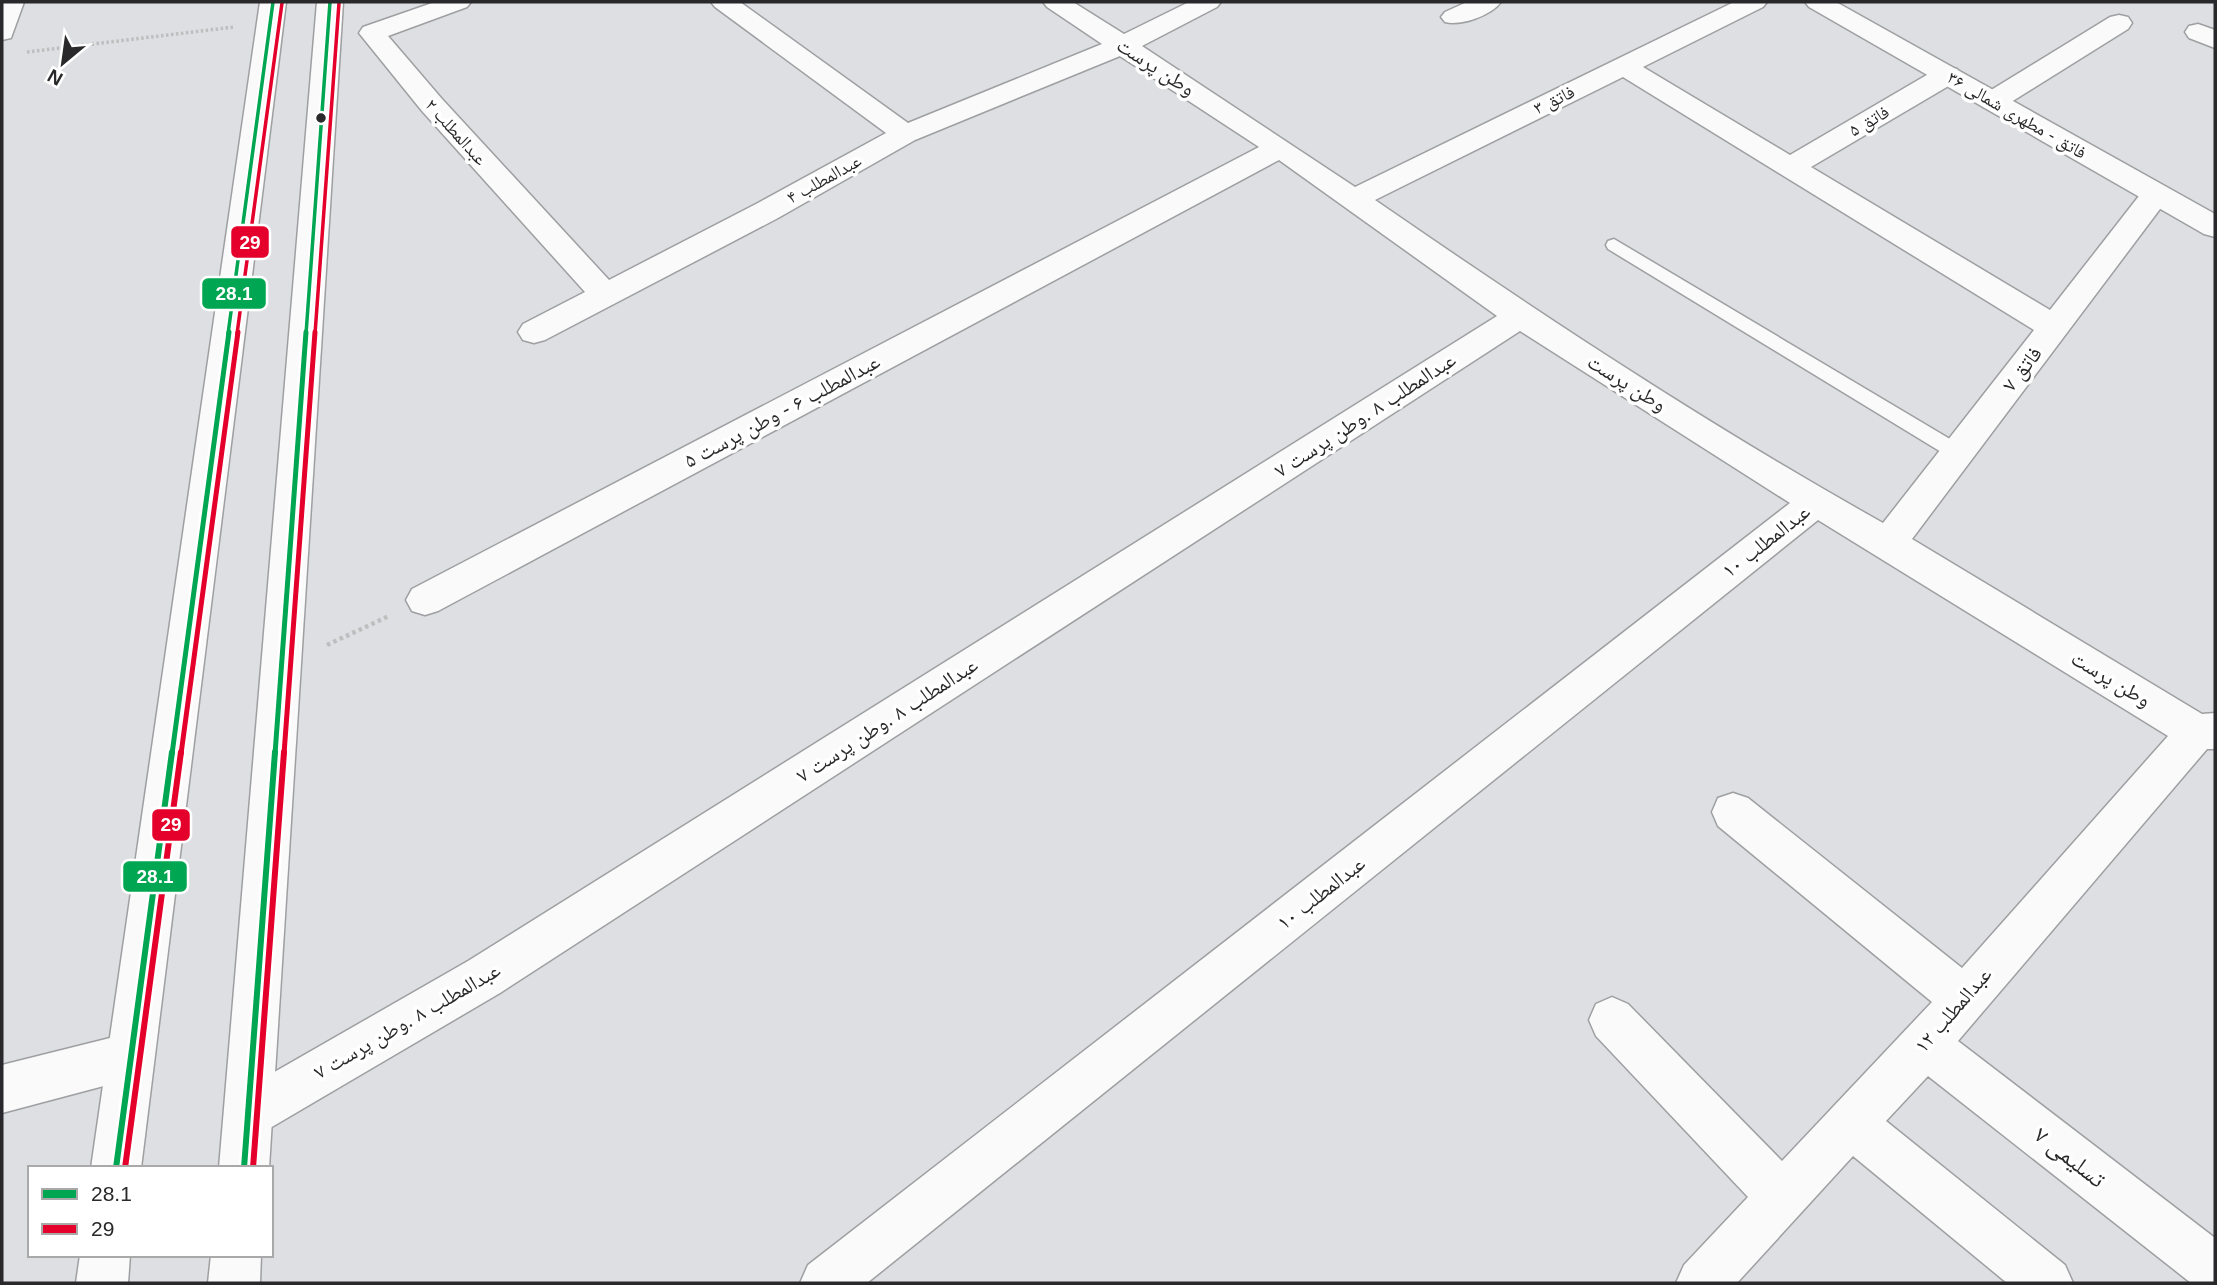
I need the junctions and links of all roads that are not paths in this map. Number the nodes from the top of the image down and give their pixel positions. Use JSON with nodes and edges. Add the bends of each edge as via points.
{"nodes":[{"id":1,"x":11,"y":2,"type":"edge"},
{"id":2,"x":330,"y":2,"type":"edge"},
{"id":3,"x":458,"y":2,"type":"edge"},
{"id":4,"x":724,"y":2,"type":"edge"},
{"id":5,"x":1056,"y":2,"type":"edge"},
{"id":6,"x":1208,"y":2,"type":"edge"},
{"id":7,"x":1488,"y":2,"type":"edge"},
{"id":8,"x":1754,"y":2,"type":"edge"},
{"id":9,"x":1818,"y":2,"type":"edge"},
{"id":10,"x":271,"y":12,"type":"edge"},
{"id":11,"x":1454,"y":17,"type":"dead end"},
{"id":12,"x":2119,"y":23,"type":"dead end"},
{"id":13,"x":8,"y":43,"type":"edge"},
{"id":14,"x":1122,"y":45,"type":"junction"},
{"id":15,"x":1623,"y":66,"type":"junction"},
{"id":16,"x":1947,"y":75,"type":"junction"},
{"id":17,"x":1993,"y":101,"type":"junction"},
{"id":18,"x":905,"y":134,"type":"junction"},
{"id":19,"x":1280,"y":148,"type":"junction"},
{"id":20,"x":1790,"y":167,"type":"junction"},
{"id":21,"x":2156,"y":194,"type":"junction"},
{"id":22,"x":1354,"y":199,"type":"junction"},
{"id":23,"x":2215,"y":227,"type":"edge"},
{"id":24,"x":1614,"y":245,"type":"dead end"},
{"id":25,"x":605,"y":295,"type":"junction"},
{"id":26,"x":1520,"y":316,"type":"junction"},
{"id":27,"x":2054,"y":327,"type":"junction"},
{"id":28,"x":534,"y":332,"type":"dead end"},
{"id":29,"x":1958,"y":453,"type":"junction"},
{"id":30,"x":1816,"y":502,"type":"junction"},
{"id":31,"x":1888,"y":543,"type":"junction"},
{"id":32,"x":425,"y":600,"type":"road end"},
{"id":33,"x":2206,"y":731,"type":"edge"},
{"id":34,"x":1733,"y":811,"type":"dead end"},
{"id":35,"x":1964,"y":999,"type":"junction"},
{"id":36,"x":1612,"y":1020,"type":"dead end"},
{"id":37,"x":1924,"y":1044,"type":"junction"},
{"id":38,"x":130,"y":1056,"type":"junction"},
{"id":39,"x":2,"y":1089,"type":"edge"},
{"id":40,"x":248,"y":1114,"type":"junction"},
{"id":41,"x":1851,"y":1124,"type":"junction"},
{"id":42,"x":116,"y":1166,"type":"edge"},
{"id":43,"x":244,"y":1166,"type":"edge"},
{"id":44,"x":1783,"y":1197,"type":"junction"},
{"id":45,"x":105,"y":1257,"type":"edge"},
{"id":46,"x":236,"y":1257,"type":"edge"},
{"id":47,"x":2215,"y":1270,"type":"edge"},
{"id":48,"x":102,"y":1283,"type":"edge"},
{"id":49,"x":234,"y":1283,"type":"edge"},
{"id":50,"x":826,"y":1283,"type":"edge"},
{"id":51,"x":1702,"y":1283,"type":"edge"},
{"id":52,"x":2047,"y":1283,"type":"edge"}],
"edges":[{"from":1,"to":13,"type":"street"},
{"from":2,"to":40,"type":"street"},
{"from":3,"to":25,"type":"street","name":"عبدالمطلب ۲","via":[[372,33]]},
{"from":4,"to":18,"type":"street"},
{"from":5,"to":14,"type":"street","name":"وطن پرست"},
{"from":6,"to":14,"type":"street","name":"عبدالمطلب ۴"},
{"from":7,"to":11,"type":"street"},
{"from":8,"to":15,"type":"street","name":"فاتق ۳"},
{"from":9,"to":16,"type":"street","name":"فاتق - مطهری شمالی ۳۶"},
{"from":10,"to":38,"type":"street"},
{"from":12,"to":17,"type":"street"},
{"from":14,"to":18,"type":"street","name":"عبدالمطلب ۴"},
{"from":14,"to":19,"type":"street","name":"وطن پرست"},
{"from":15,"to":20,"type":"street"},
{"from":15,"to":22,"type":"street","name":"فاتق ۳"},
{"from":16,"to":17,"type":"street","name":"فاتق - مطهری شمالی ۳۶"},
{"from":16,"to":20,"type":"street","name":"فاتق ۵"},
{"from":17,"to":21,"type":"street","name":"فاتق - مطهری شمالی ۳۶"},
{"from":18,"to":25,"type":"street","name":"عبدالمطلب ۴"},
{"from":19,"to":22,"type":"street","name":"وطن پرست"},
{"from":19,"to":32,"type":"street","name":"عبدالمطلب ۶ - وطن پرست ۵"},
{"from":20,"to":27,"type":"street"},
{"from":21,"to":23,"type":"street","name":"فاتق - مطهری شمالی ۳۶"},
{"from":21,"to":27,"type":"street","name":"فاتق ۷"},
{"from":22,"to":26,"type":"street","name":"وطن پرست"},
{"from":24,"to":29,"type":"lane"},
{"from":25,"to":28,"type":"street","name":"عبدالمطلب ۴"},
{"from":26,"to":30,"type":"street","name":"وطن پرست"},
{"from":26,"to":40,"type":"street","name":"عبدالمطلب ۸ .وطن پرست ۷","via":[[484,977]]},
{"from":27,"to":29,"type":"street","name":"فاتق ۷"},
{"from":29,"to":31,"type":"street","name":"فاتق ۷"},
{"from":30,"to":31,"type":"street","name":"وطن پرست"},
{"from":30,"to":50,"type":"street","name":"عبدالمطلب ۱۰"},
{"from":31,"to":33,"type":"street","name":"وطن پرست"},
{"from":33,"to":35,"type":"street","name":"عبدالمطلب ۱۲"},
{"from":34,"to":35,"type":"street"},
{"from":35,"to":37,"type":"street","name":"عبدالمطلب ۱۲"},
{"from":36,"to":44,"type":"street"},
{"from":37,"to":41,"type":"street","name":"عبدالمطلب ۱۲"},
{"from":37,"to":47,"type":"street","name":"تسلیمی ۷"},
{"from":38,"to":39,"type":"street"},
{"from":38,"to":42,"type":"street"},
{"from":40,"to":43,"type":"street"},
{"from":41,"to":44,"type":"street","name":"عبدالمطلب ۱۲"},
{"from":41,"to":52,"type":"street"},
{"from":44,"to":51,"type":"street","name":"عبدالمطلب ۱۲"},
{"from":45,"to":48,"type":"street"},
{"from":46,"to":49,"type":"street"}]}
